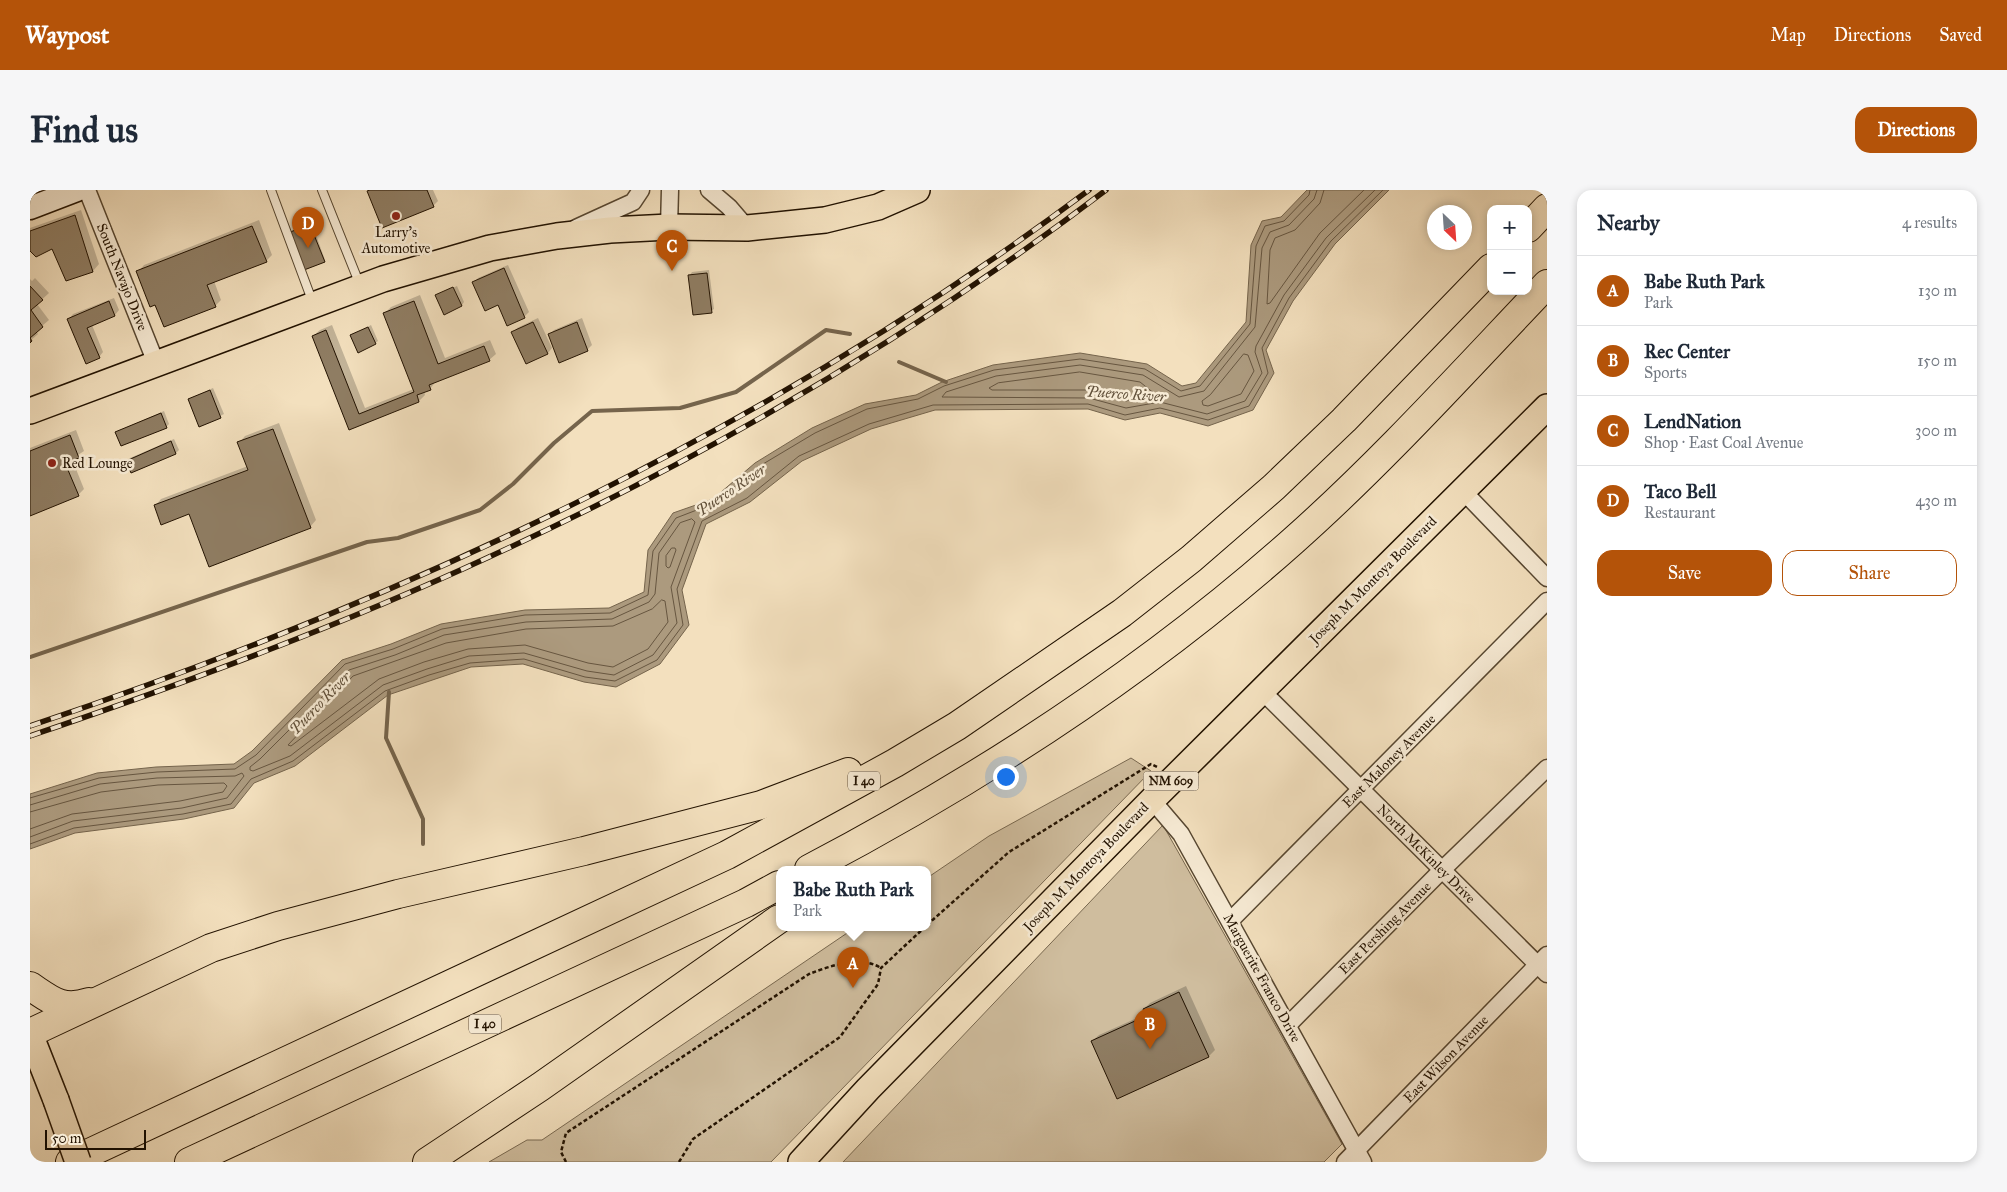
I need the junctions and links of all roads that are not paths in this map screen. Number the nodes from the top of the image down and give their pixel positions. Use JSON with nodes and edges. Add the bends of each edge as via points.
{"nodes":[{"id":1,"x":77,"y":190,"type":"edge"},
{"id":2,"x":87,"y":190,"type":"edge"},
{"id":3,"x":271,"y":190,"type":"edge"},
{"id":4,"x":322,"y":190,"type":"edge"},
{"id":5,"x":641,"y":190,"type":"edge"},
{"id":6,"x":670,"y":190,"type":"edge"},
{"id":7,"x":709,"y":190,"type":"edge"},
{"id":8,"x":916,"y":190,"type":"edge"},
{"id":9,"x":30,"y":208,"type":"edge"},
{"id":10,"x":1547,"y":208,"type":"edge"},
{"id":11,"x":1532,"y":224,"type":"edge"},
{"id":12,"x":669,"y":227,"type":"junction"},
{"id":13,"x":747,"y":228,"type":"junction"},
{"id":14,"x":557,"y":236,"type":"junction"},
{"id":15,"x":1487,"y":272,"type":"edge"},
{"id":16,"x":1547,"y":284,"type":"edge"},
{"id":17,"x":361,"y":287,"type":"junction"},
{"id":18,"x":314,"y":304,"type":"junction"},
{"id":19,"x":156,"y":363,"type":"junction"},
{"id":20,"x":1547,"y":407,"type":"edge"},
{"id":21,"x":30,"y":411,"type":"edge"},
{"id":22,"x":1462,"y":490,"type":"junction"},
{"id":23,"x":1547,"y":578,"type":"edge"},
{"id":24,"x":1547,"y":601,"type":"edge"},
{"id":25,"x":1046,"y":667,"type":"junction"},
{"id":26,"x":1262,"y":691,"type":"junction"},
{"id":27,"x":1099,"y":694,"type":"junction"},
{"id":28,"x":1547,"y":768,"type":"edge"},
{"id":29,"x":1361,"y":790,"type":"junction"},
{"id":30,"x":1152,"y":800,"type":"junction"},
{"id":31,"x":814,"y":866,"type":"edge"},
{"id":32,"x":854,"y":866,"type":"edge"},
{"id":33,"x":1442,"y":870,"type":"junction"},
{"id":34,"x":776,"y":887,"type":"edge"},
{"id":35,"x":776,"y":921,"type":"edge"},
{"id":36,"x":1230,"y":921,"type":"junction"},
{"id":37,"x":1544,"y":965,"type":"edge"},
{"id":38,"x":30,"y":986,"type":"edge"},
{"id":39,"x":116,"y":994,"type":"junction"},
{"id":40,"x":1288,"y":1026,"type":"junction"},
{"id":41,"x":30,"y":1034,"type":"edge"},
{"id":42,"x":1360,"y":1156,"type":"edge"},
{"id":43,"x":70,"y":1162,"type":"edge"},
{"id":44,"x":78,"y":1162,"type":"edge"},
{"id":45,"x":189,"y":1162,"type":"edge"},
{"id":46,"x":427,"y":1162,"type":"edge"},
{"id":47,"x":801,"y":1162,"type":"edge"},
{"id":48,"x":1345,"y":1162,"type":"edge"}],
"edges":[{"from":1,"to":9,"type":"main road"},
{"from":2,"to":19,"type":"street","name":"South Navajo Drive"},
{"from":3,"to":18,"type":"lane"},
{"from":4,"to":17,"type":"lane"},
{"from":5,"to":14,"type":"street","via":[[633,202]]},
{"from":6,"to":12,"type":"street"},
{"from":7,"to":13,"type":"street"},
{"from":8,"to":13,"type":"main road","via":[[878,207],[825,220]]},
{"from":10,"to":11,"type":"highway"},
{"from":12,"to":13,"type":"main road"},
{"from":12,"to":14,"type":"main road"},
{"from":14,"to":17,"type":"main road","via":[[472,252]]},
{"from":15,"to":25,"type":"highway","number":"I 40","via":[[1376,388],[1274,487],[1191,559]]},
{"from":16,"to":27,"type":"highway","via":[[1373,465],[1294,540],[1224,600]]},
{"from":17,"to":18,"type":"main road"},
{"from":18,"to":19,"type":"main road"},
{"from":19,"to":21,"type":"main road"},
{"from":20,"to":22,"type":"main road","name":"Joseph M Montoya Boulevard","number":"NM 609"},
{"from":22,"to":23,"type":"street"},
{"from":22,"to":26,"type":"main road","name":"Joseph M Montoya Boulevard","number":"NM 609"},
{"from":24,"to":29,"type":"street","name":"East Maloney Avenue"},
{"from":25,"to":39,"type":"highway","via":[[834,779],[761,805],[278,926],[211,948]]},
{"from":25,"to":43,"type":"highway","number":"I 40","via":[[896,763],[727,855]]},
{"from":26,"to":29,"type":"street","name":"North McKinley Drive"},
{"from":26,"to":30,"type":"main road","name":"Joseph M Montoya Boulevard","number":"NM 609"},
{"from":27,"to":31,"type":"highway","via":[[990,767]]},
{"from":27,"to":32,"type":"highway"},
{"from":28,"to":33,"type":"street","name":"East Pershing Avenue"},
{"from":29,"to":33,"type":"street","name":"North McKinley Drive"},
{"from":29,"to":36,"type":"street","name":"East Maloney Avenue"},
{"from":30,"to":36,"type":"street","name":"Marguerite Franco Drive","via":[[1181,834]]},
{"from":30,"to":47,"type":"main road","name":"Joseph M Montoya Boulevard","number":"NM 609","via":[[868,1089]]},
{"from":33,"to":37,"type":"street","name":"North McKinley Drive"},
{"from":33,"to":40,"type":"street","name":"East Pershing Avenue"},
{"from":34,"to":45,"type":"highway","number":"I 40"},
{"from":35,"to":46,"type":"highway"},
{"from":36,"to":40,"type":"street","name":"Marguerite Franco Drive"},
{"from":37,"to":42,"type":"street","name":"East Wilson Avenue"},
{"from":38,"to":39,"type":"highway","via":[[57,1004],[77,1006]]},
{"from":39,"to":41,"type":"highway"},
{"from":40,"to":42,"type":"street","name":"Marguerite Franco Drive"},
{"from":41,"to":44,"type":"main road","bridge":true},
{"from":42,"to":48,"type":"street","name":"East Wilson Avenue"}]}
